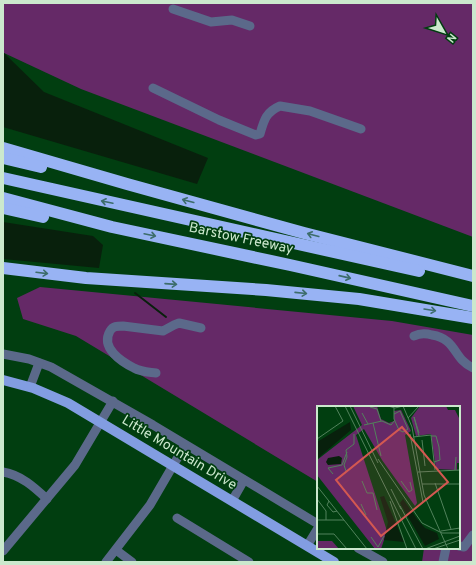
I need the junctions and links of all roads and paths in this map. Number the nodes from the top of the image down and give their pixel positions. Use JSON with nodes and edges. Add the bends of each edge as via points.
{"nodes":[{"id":1,"x":173,"y":9,"type":"dead end"},
{"id":2,"x":250,"y":26,"type":"dead end"},
{"id":3,"x":153,"y":88,"type":"dead end"},
{"id":4,"x":361,"y":129,"type":"dead end"},
{"id":5,"x":3,"y":148,"type":"edge"},
{"id":6,"x":3,"y":158,"type":"edge"},
{"id":7,"x":3,"y":178,"type":"edge"},
{"id":8,"x":127,"y":184,"type":"junction"},
{"id":9,"x":3,"y":198,"type":"edge"},
{"id":10,"x":3,"y":208,"type":"edge"},
{"id":11,"x":112,"y":227,"type":"junction"},
{"id":12,"x":3,"y":268,"type":"edge"},
{"id":13,"x":473,"y":276,"type":"edge"},
{"id":14,"x":473,"y":282,"type":"edge"},
{"id":15,"x":473,"y":306,"type":"edge"},
{"id":16,"x":473,"y":318,"type":"edge"},
{"id":17,"x":201,"y":328,"type":"dead end"},
{"id":18,"x":414,"y":336,"type":"dead end"},
{"id":19,"x":3,"y":354,"type":"edge"},
{"id":20,"x":39,"y":363,"type":"junction"},
{"id":21,"x":473,"y":368,"type":"edge"},
{"id":22,"x":156,"y":373,"type":"dead end"},
{"id":23,"x":3,"y":380,"type":"edge"},
{"id":24,"x":30,"y":387,"type":"junction"},
{"id":25,"x":113,"y":401,"type":"junction"},
{"id":26,"x":102,"y":422,"type":"junction"},
{"id":27,"x":185,"y":445,"type":"junction"},
{"id":28,"x":173,"y":467,"type":"junction"},
{"id":29,"x":3,"y":472,"type":"edge"},
{"id":30,"x":244,"y":480,"type":"junction"},
{"id":31,"x":48,"y":499,"type":"junction"},
{"id":32,"x":232,"y":501,"type":"junction"},
{"id":33,"x":177,"y":518,"type":"dead end"},
{"id":34,"x":317,"y":523,"type":"edge"},
{"id":35,"x":317,"y":530,"type":"edge"},
{"id":36,"x":473,"y":535,"type":"edge"},
{"id":37,"x":307,"y":546,"type":"junction"},
{"id":38,"x":460,"y":546,"type":"edge"},
{"id":39,"x":360,"y":549,"type":"edge"},
{"id":40,"x":446,"y":549,"type":"edge"},
{"id":41,"x":116,"y":550,"type":"junction"},
{"id":42,"x":3,"y":551,"type":"edge"},
{"id":43,"x":106,"y":562,"type":"edge"},
{"id":44,"x":132,"y":562,"type":"edge"},
{"id":45,"x":249,"y":562,"type":"edge"},
{"id":46,"x":334,"y":562,"type":"edge"},
{"id":47,"x":383,"y":562,"type":"edge"},
{"id":48,"x":443,"y":562,"type":"edge"}],
"edges":[{"from":1,"to":2,"type":"street","via":[[211,22],[232,20]]},
{"from":3,"to":4,"type":"street","via":[[256,135],[260,134],[265,118],[280,106],[310,111]]},
{"from":5,"to":8,"type":"highway"},
{"from":6,"to":8,"type":"highway"},
{"from":14,"to":7,"type":"highway","name":"Barstow Freeway","one_way":true},
{"from":13,"to":8,"type":"highway","one_way":true,"via":[[348,245]]},
{"from":9,"to":11,"type":"highway","name":"Barstow Freeway"},
{"from":10,"to":11,"type":"highway","via":[[59,220]]},
{"from":11,"to":15,"type":"highway","name":"Barstow Freeway","one_way":true},
{"from":12,"to":16,"type":"highway","one_way":true,"via":[[86,278],[359,299]]},
{"from":17,"to":22,"type":"street","via":[[179,323],[164,331],[123,326],[112,328],[107,336],[110,350],[134,368]]},
{"from":18,"to":21,"type":"street","via":[[420,333],[443,337],[461,359]]},
{"from":19,"to":20,"type":"street"},
{"from":20,"to":24,"type":"street"},
{"from":20,"to":25,"type":"street"},
{"from":23,"to":24,"type":"main road","name":"Little Mountain Drive"},
{"from":24,"to":26,"type":"main road","name":"Little Mountain Drive","via":[[68,403]]},
{"from":25,"to":26,"type":"street"},
{"from":25,"to":27,"type":"street"},
{"from":26,"to":28,"type":"main road","name":"Little Mountain Drive"},
{"from":26,"to":31,"type":"street","via":[[75,465]]},
{"from":27,"to":28,"type":"street"},
{"from":27,"to":30,"type":"street"},
{"from":28,"to":32,"type":"main road","name":"Little Mountain Drive"},
{"from":28,"to":41,"type":"street","via":[[150,505]]},
{"from":29,"to":31,"type":"street","via":[[28,483]]},
{"from":30,"to":32,"type":"street"},
{"from":30,"to":34,"type":"street"},
{"from":31,"to":42,"type":"street"},
{"from":32,"to":37,"type":"main road","name":"Little Mountain Drive"},
{"from":33,"to":45,"type":"street"},
{"from":35,"to":37,"type":"street"},
{"from":36,"to":38,"type":"street","via":[[464,547]]},
{"from":37,"to":46,"type":"main road","name":"Little Mountain Drive"},
{"from":39,"to":47,"type":"street"},
{"from":40,"to":48,"type":"street"},
{"from":41,"to":43,"type":"street"},
{"from":41,"to":44,"type":"street"}]}
